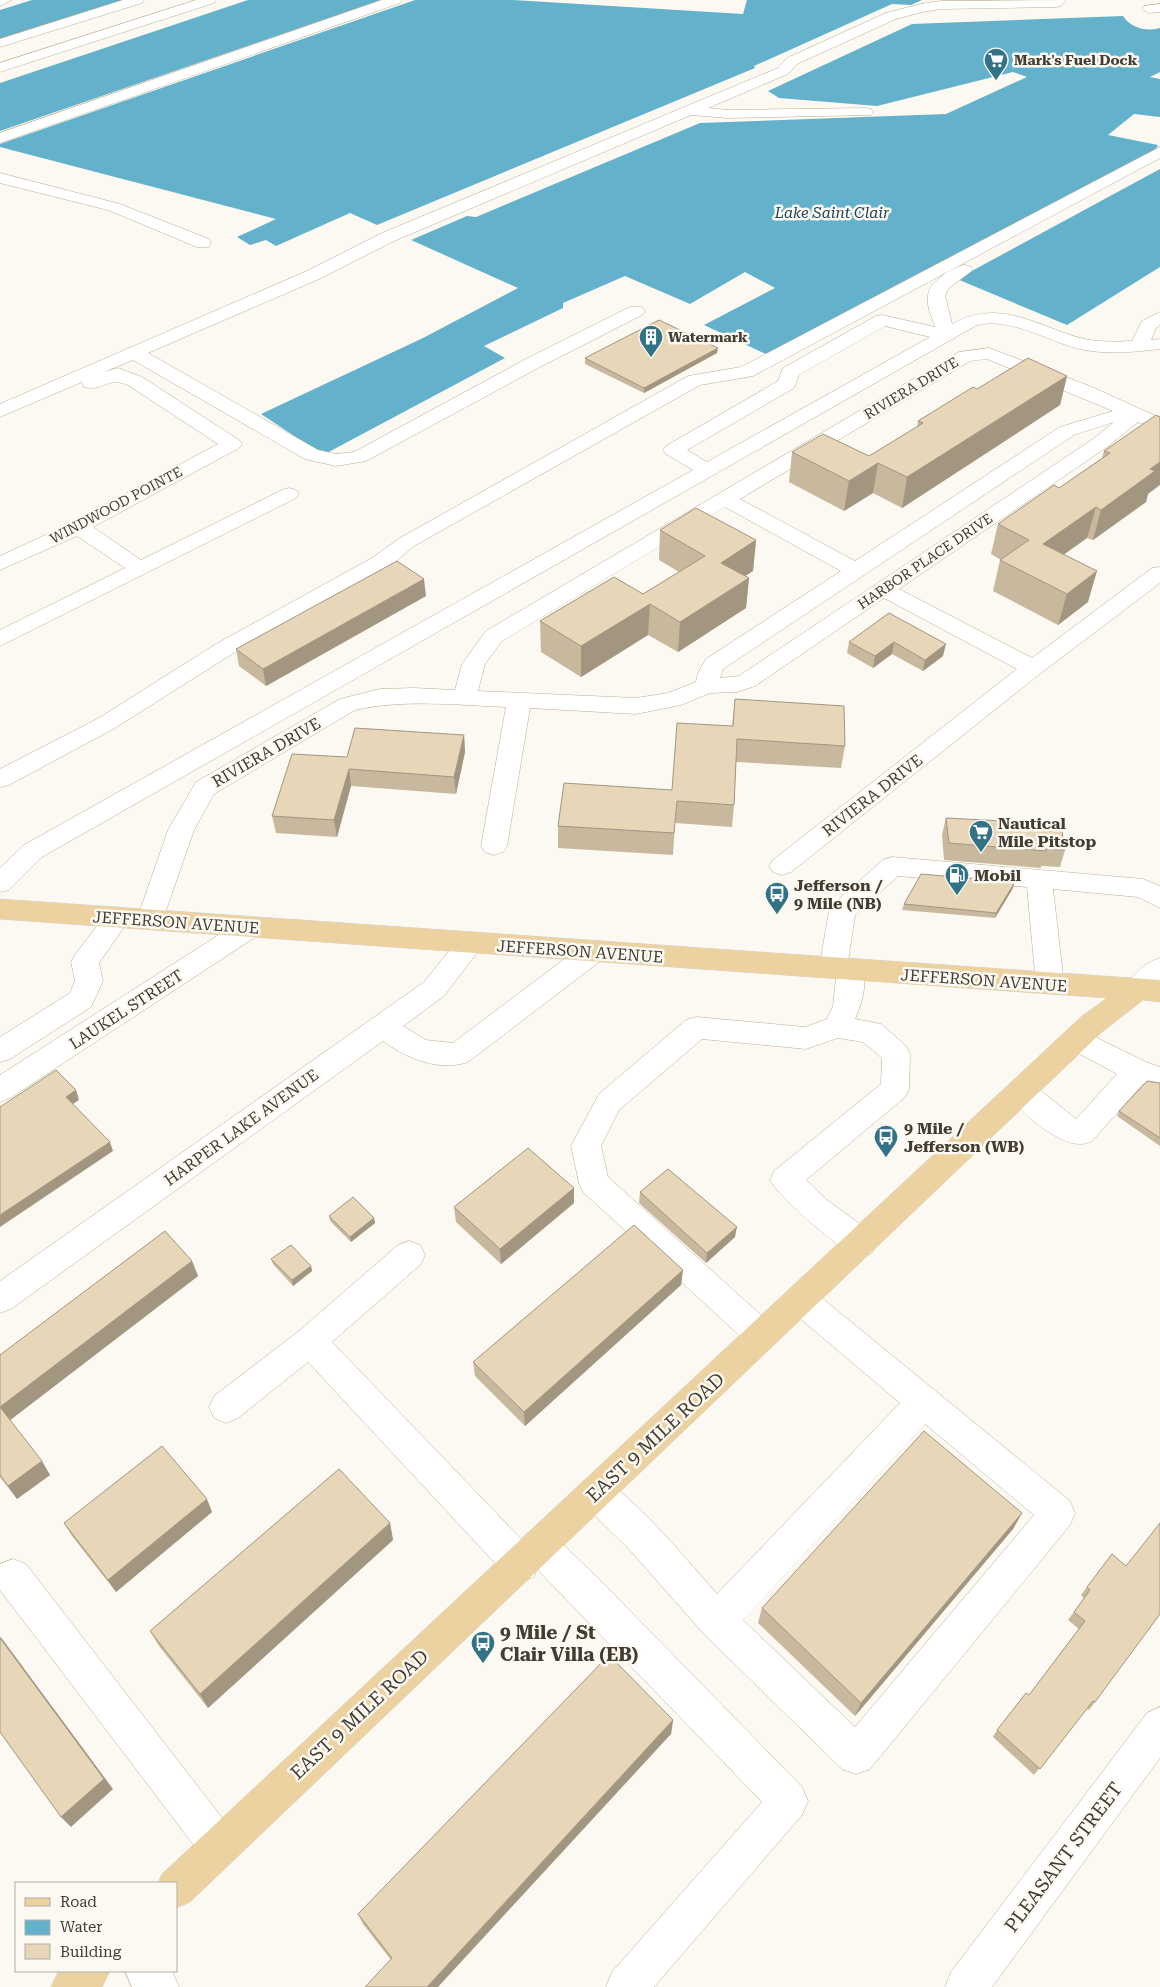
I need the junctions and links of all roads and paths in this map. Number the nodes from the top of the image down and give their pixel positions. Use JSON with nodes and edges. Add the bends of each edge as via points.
{"nodes":[{"id":1,"x":5,"y":0,"type":"edge"},
{"id":2,"x":137,"y":0,"type":"edge"},
{"id":3,"x":210,"y":0,"type":"edge"},
{"id":4,"x":395,"y":0,"type":"edge"},
{"id":5,"x":1059,"y":0,"type":"edge"},
{"id":6,"x":1160,"y":1,"type":"edge"},
{"id":7,"x":0,"y":2,"type":"edge"},
{"id":8,"x":986,"y":2,"type":"edge"},
{"id":9,"x":950,"y":3,"type":"edge"},
{"id":10,"x":1155,"y":6,"type":"edge"},
{"id":11,"x":0,"y":43,"type":"edge"},
{"id":12,"x":0,"y":68,"type":"edge"},
{"id":13,"x":690,"y":111,"type":"junction"},
{"id":14,"x":866,"y":112,"type":"dead end"},
{"id":15,"x":0,"y":138,"type":"edge"},
{"id":16,"x":1160,"y":152,"type":"edge"},
{"id":17,"x":0,"y":178,"type":"edge"},
{"id":18,"x":1009,"y":232,"type":"junction"},
{"id":19,"x":203,"y":243,"type":"dead end"},
{"id":20,"x":636,"y":311,"type":"dead end"},
{"id":21,"x":1160,"y":317,"type":"edge"},
{"id":22,"x":947,"y":335,"type":"junction"},
{"id":23,"x":166,"y":340,"type":"junction"},
{"id":24,"x":1160,"y":344,"type":"edge"},
{"id":25,"x":1139,"y":346,"type":"junction"},
{"id":26,"x":135,"y":354,"type":"junction"},
{"id":27,"x":154,"y":364,"type":"junction"},
{"id":28,"x":0,"y":411,"type":"edge"},
{"id":29,"x":1160,"y":411,"type":"edge"},
{"id":30,"x":1135,"y":414,"type":"junction"},
{"id":31,"x":0,"y":421,"type":"edge"},
{"id":32,"x":1160,"y":425,"type":"edge"},
{"id":33,"x":707,"y":470,"type":"junction"},
{"id":34,"x":289,"y":494,"type":"dead end"},
{"id":35,"x":725,"y":499,"type":"junction"},
{"id":36,"x":78,"y":527,"type":"junction"},
{"id":37,"x":0,"y":564,"type":"edge"},
{"id":38,"x":140,"y":569,"type":"junction"},
{"id":39,"x":857,"y":571,"type":"junction"},
{"id":40,"x":1160,"y":573,"type":"edge"},
{"id":41,"x":883,"y":589,"type":"junction"},
{"id":42,"x":0,"y":639,"type":"edge"},
{"id":43,"x":1033,"y":668,"type":"junction"},
{"id":44,"x":707,"y":686,"type":"junction"},
{"id":45,"x":466,"y":698,"type":"junction"},
{"id":46,"x":519,"y":702,"type":"junction"},
{"id":47,"x":0,"y":779,"type":"edge"},
{"id":48,"x":494,"y":846,"type":"dead end"},
{"id":49,"x":782,"y":866,"type":"dead end"},
{"id":50,"x":1039,"y":879,"type":"junction"},
{"id":51,"x":0,"y":883,"type":"edge"},
{"id":52,"x":1160,"y":898,"type":"edge"},
{"id":53,"x":0,"y":909,"type":"edge"},
{"id":54,"x":118,"y":918,"type":"junction"},
{"id":55,"x":150,"y":920,"type":"junction"},
{"id":56,"x":251,"y":927,"type":"junction"},
{"id":57,"x":470,"y":944,"type":"junction"},
{"id":58,"x":593,"y":952,"type":"junction"},
{"id":59,"x":1160,"y":968,"type":"edge"},
{"id":60,"x":842,"y":970,"type":"junction"},
{"id":61,"x":1050,"y":984,"type":"junction"},
{"id":62,"x":1148,"y":991,"type":"edge"},
{"id":63,"x":383,"y":1025,"type":"junction"},
{"id":64,"x":836,"y":1027,"type":"junction"},
{"id":65,"x":1077,"y":1039,"type":"junction"},
{"id":66,"x":0,"y":1051,"type":"edge"},
{"id":67,"x":1149,"y":1074,"type":"edge"},
{"id":68,"x":0,"y":1090,"type":"edge"},
{"id":69,"x":1021,"y":1091,"type":"junction"},
{"id":70,"x":861,"y":1243,"type":"junction"},
{"id":71,"x":409,"y":1255,"type":"dead end"},
{"id":72,"x":0,"y":1298,"type":"edge"},
{"id":73,"x":801,"y":1300,"type":"junction"},
{"id":74,"x":762,"y":1336,"type":"junction"},
{"id":75,"x":310,"y":1341,"type":"junction"},
{"id":76,"x":923,"y":1402,"type":"junction"},
{"id":77,"x":226,"y":1407,"type":"dead end"},
{"id":78,"x":596,"y":1493,"type":"junction"},
{"id":79,"x":530,"y":1555,"type":"junction"},
{"id":80,"x":13,"y":1577,"type":"dead end"},
{"id":81,"x":717,"y":1621,"type":"junction"},
{"id":82,"x":1160,"y":1726,"type":"edge"},
{"id":83,"x":219,"y":1846,"type":"junction"},
{"id":84,"x":178,"y":1886,"type":"edge"},
{"id":85,"x":88,"y":1972,"type":"edge"},
{"id":86,"x":147,"y":1972,"type":"edge"},
{"id":87,"x":72,"y":1987,"type":"edge"},
{"id":88,"x":158,"y":1987,"type":"edge"},
{"id":89,"x":627,"y":1987,"type":"edge"},
{"id":90,"x":966,"y":1987,"type":"edge"}],
"edges":[{"from":1,"to":7,"type":"street"},
{"from":2,"to":11,"type":"street"},
{"from":3,"to":12,"type":"street"},
{"from":4,"to":15,"type":"street"},
{"from":5,"to":8,"type":"street","via":[[1056,3]]},
{"from":6,"to":10,"type":"street"},
{"from":8,"to":9,"type":"street"},
{"from":9,"to":13,"type":"street","via":[[891,16],[792,61],[783,71]]},
{"from":13,"to":14,"type":"street","via":[[728,114]]},
{"from":13,"to":23,"type":"street","via":[[388,237],[313,275]]},
{"from":16,"to":18,"type":"street"},
{"from":17,"to":19,"type":"street","via":[[114,207]]},
{"from":18,"to":22,"type":"street","via":[[1006,247],[941,283],[935,296]]},
{"from":18,"to":47,"type":"street","via":[[746,372],[695,380],[407,542],[380,563],[224,649],[107,723]]},
{"from":20,"to":27,"type":"street","via":[[359,457],[336,460],[312,455]]},
{"from":21,"to":25,"type":"street","via":[[1148,325]]},
{"from":22,"to":25,"type":"street","via":[[981,317],[1017,322],[1078,343],[1118,348]]},
{"from":22,"to":33,"type":"street"},
{"from":22,"to":33,"type":"street","via":[[882,320],[790,372],[787,384],[673,450]]},
{"from":23,"to":26,"type":"street"},
{"from":23,"to":27,"type":"street"},
{"from":24,"to":25,"type":"street"},
{"from":26,"to":27,"type":"street"},
{"from":26,"to":28,"type":"street"},
{"from":29,"to":30,"type":"street"},
{"from":30,"to":32,"type":"street","name":"RIVIERA DRIVE"},
{"from":30,"to":35,"type":"street","name":"RIVIERA DRIVE","via":[[998,356],[975,353]]},
{"from":30,"to":39,"type":"street","via":[[1110,417],[1066,432]]},
{"from":30,"to":41,"type":"street","name":"HARBOR PLACE DRIVE","via":[[1100,442]]},
{"from":31,"to":36,"type":"street","name":"WINDWOOD POINTE","via":[[118,374],[232,444]]},
{"from":33,"to":51,"type":"street","via":[[33,851]]},
{"from":34,"to":38,"type":"street"},
{"from":35,"to":39,"type":"street"},
{"from":35,"to":45,"type":"street","name":"RIVIERA DRIVE","via":[[494,636],[467,676]]},
{"from":36,"to":37,"type":"street","name":"WINDWOOD POINTE"},
{"from":36,"to":38,"type":"street"},
{"from":38,"to":42,"type":"street"},
{"from":39,"to":44,"type":"street","via":[[714,664]]},
{"from":40,"to":43,"type":"street","name":"RIVIERA DRIVE"},
{"from":41,"to":43,"type":"street"},
{"from":41,"to":44,"type":"street","name":"HARBOR PLACE DRIVE","via":[[748,681],[737,685]]},
{"from":43,"to":49,"type":"street","name":"RIVIERA DRIVE"},
{"from":44,"to":46,"type":"street","name":"RIVIERA DRIVE","via":[[673,700],[636,706]]},
{"from":45,"to":46,"type":"street","name":"RIVIERA DRIVE"},
{"from":45,"to":55,"type":"street","name":"RIVIERA DRIVE","via":[[414,695],[380,697],[348,704],[205,788],[181,830]]},
{"from":46,"to":48,"type":"street"},
{"from":50,"to":52,"type":"street","via":[[1143,888]]},
{"from":50,"to":60,"type":"street","via":[[892,866],[842,911]]},
{"from":50,"to":61,"type":"street"},
{"from":53,"to":54,"type":"main road","name":"JEFFERSON AVENUE"},
{"from":54,"to":55,"type":"main road","name":"JEFFERSON AVENUE"},
{"from":54,"to":66,"type":"street","via":[[85,962],[89,981],[81,1000]]},
{"from":55,"to":56,"type":"main road","name":"JEFFERSON AVENUE"},
{"from":56,"to":57,"type":"main road","name":"JEFFERSON AVENUE"},
{"from":56,"to":68,"type":"street","name":"LAUKEL STREET"},
{"from":57,"to":58,"type":"main road","name":"JEFFERSON AVENUE"},
{"from":57,"to":63,"type":"street","name":"HARPER LAKE AVENUE","via":[[434,989]]},
{"from":58,"to":60,"type":"main road","name":"JEFFERSON AVENUE"},
{"from":58,"to":63,"type":"street","via":[[458,1054],[435,1054],[406,1045]]},
{"from":59,"to":62,"type":"street"},
{"from":60,"to":61,"type":"main road","name":"JEFFERSON AVENUE"},
{"from":60,"to":64,"type":"street","via":[[847,1006]]},
{"from":61,"to":62,"type":"main road","name":"JEFFERSON AVENUE"},
{"from":62,"to":65,"type":"main road","name":"EAST 9 MILE ROAD"},
{"from":63,"to":72,"type":"street","name":"HARPER LAKE AVENUE"},
{"from":64,"to":70,"type":"street","via":[[871,1032],[896,1054],[895,1090],[786,1180],[816,1209]]},
{"from":64,"to":74,"type":"street","via":[[806,1038],[696,1028],[610,1102],[586,1146],[594,1183]]},
{"from":65,"to":67,"type":"street"},
{"from":65,"to":69,"type":"main road","name":"EAST 9 MILE ROAD"},
{"from":67,"to":69,"type":"street","via":[[1082,1132],[1073,1132],[1061,1124]]},
{"from":69,"to":70,"type":"main road","name":"EAST 9 MILE ROAD"},
{"from":70,"to":73,"type":"main road","name":"EAST 9 MILE ROAD"},
{"from":71,"to":75,"type":"street"},
{"from":73,"to":74,"type":"main road","name":"EAST 9 MILE ROAD"},
{"from":73,"to":76,"type":"street"},
{"from":74,"to":78,"type":"main road","name":"EAST 9 MILE ROAD"},
{"from":75,"to":77,"type":"street"},
{"from":75,"to":79,"type":"street"},
{"from":76,"to":81,"type":"street"},
{"from":76,"to":81,"type":"street","via":[[1058,1514],[856,1756]]},
{"from":78,"to":79,"type":"main road","name":"EAST 9 MILE ROAD"},
{"from":78,"to":81,"type":"street"},
{"from":79,"to":83,"type":"main road","name":"EAST 9 MILE ROAD"},
{"from":79,"to":89,"type":"street","via":[[585,1591],[788,1801]]},
{"from":80,"to":83,"type":"street"},
{"from":82,"to":90,"type":"street","name":"PLEASANT STREET"},
{"from":83,"to":84,"type":"main road","name":"EAST 9 MILE ROAD"},
{"from":85,"to":87,"type":"main road"},
{"from":86,"to":88,"type":"street"}]}
